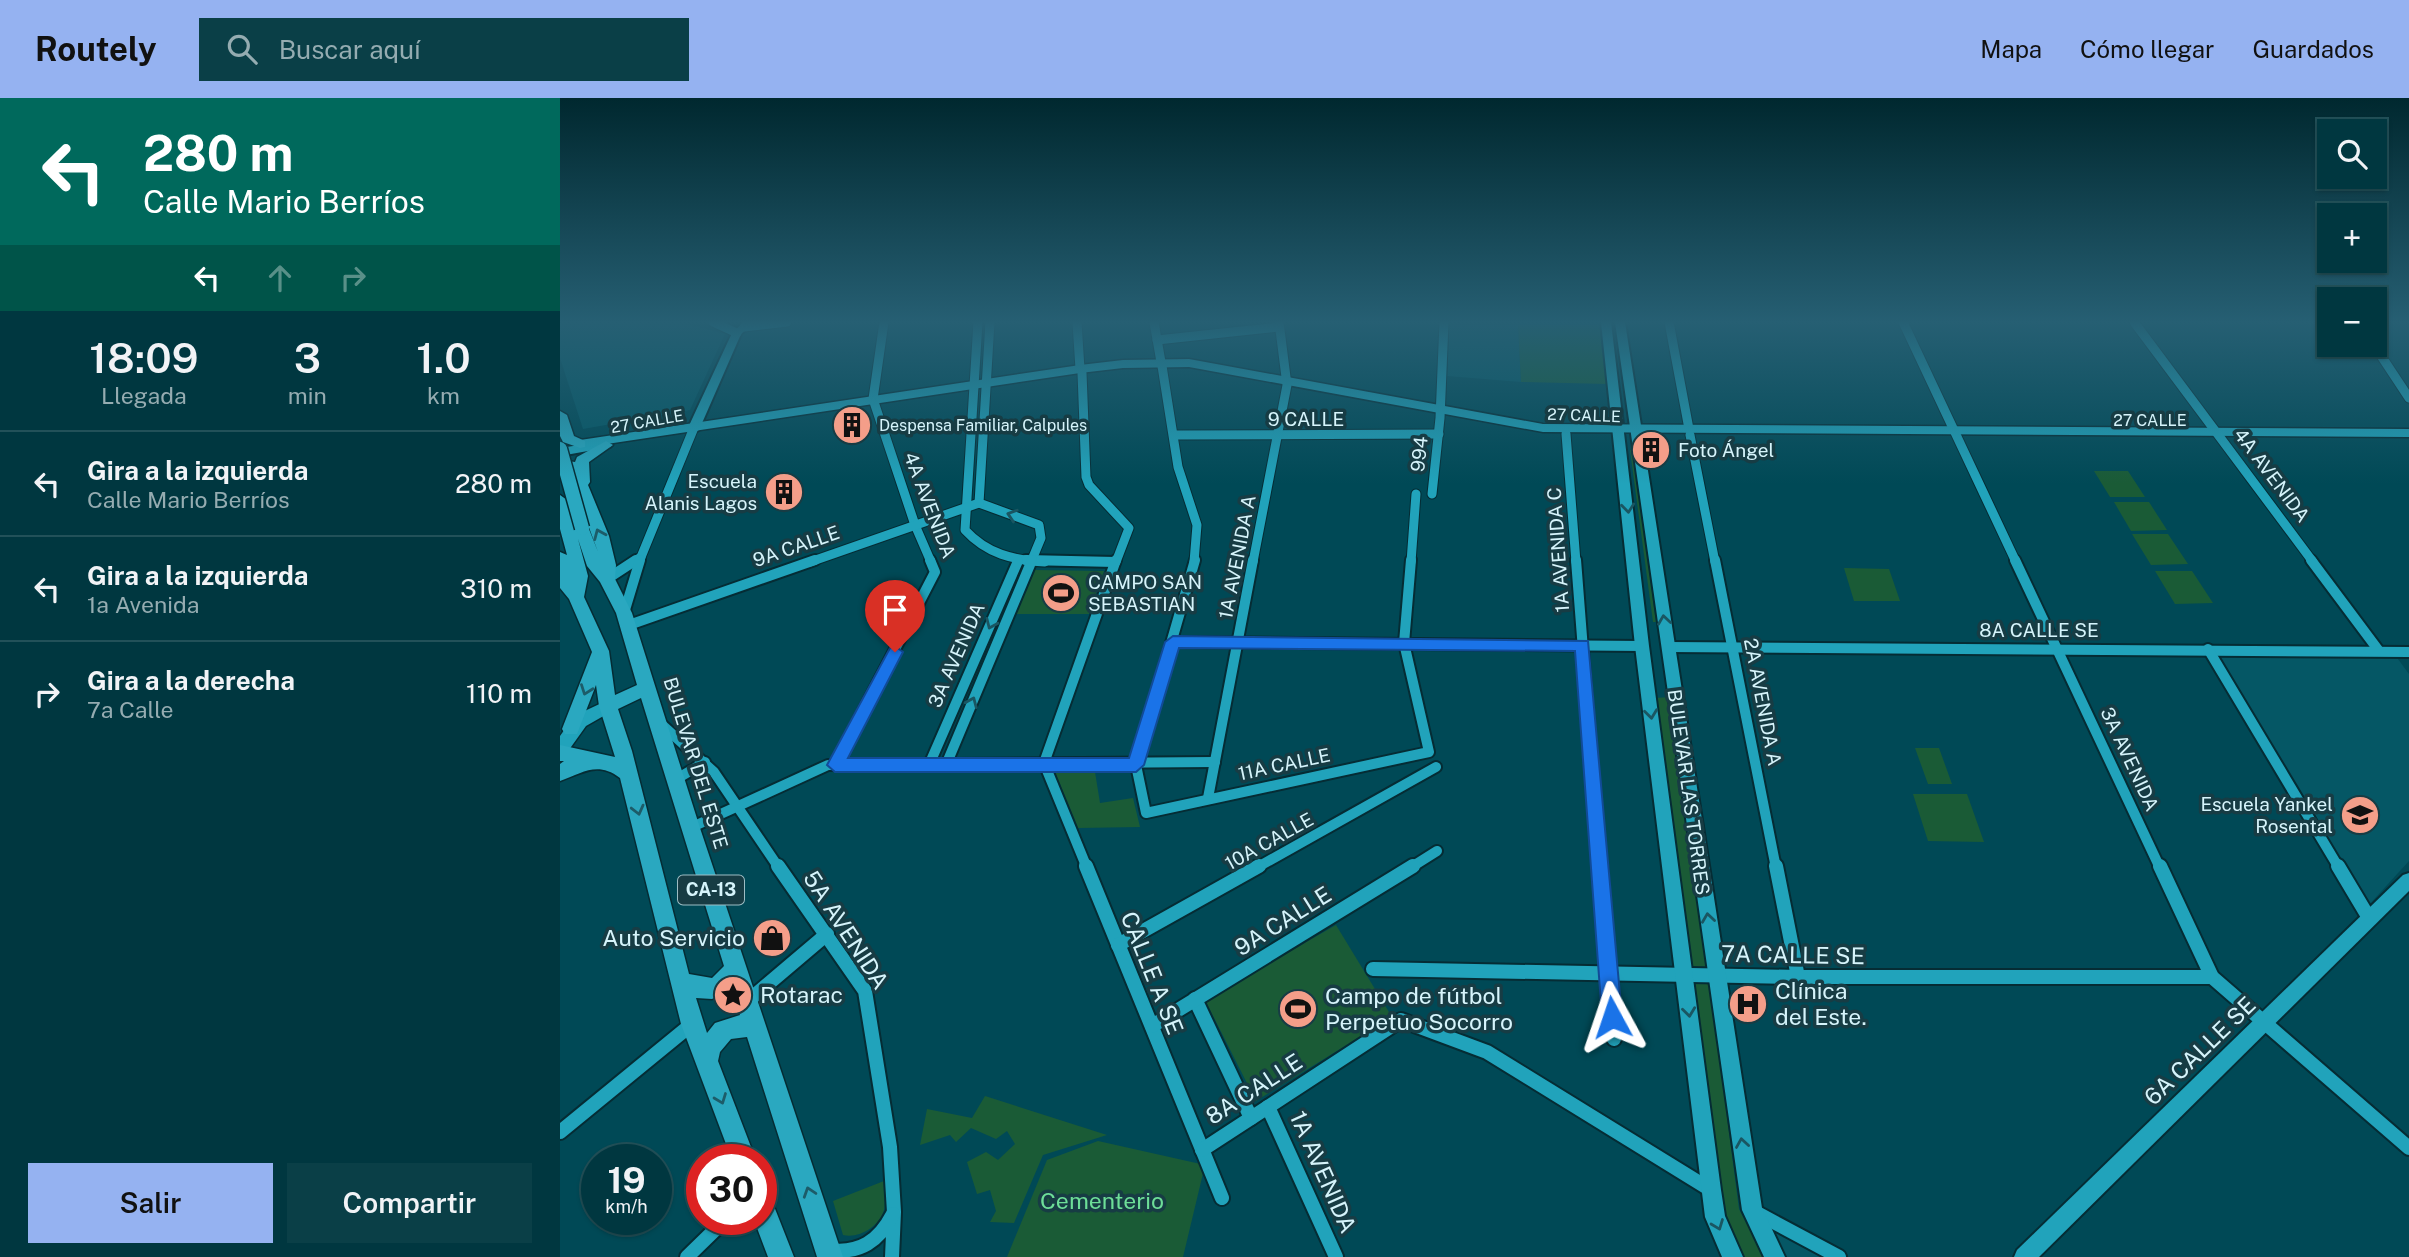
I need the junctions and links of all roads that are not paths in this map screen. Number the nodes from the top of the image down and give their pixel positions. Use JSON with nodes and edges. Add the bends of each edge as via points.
{"nodes":[{"id":1,"x":720,"y":376,"type":"edge"},
{"id":2,"x":876,"y":376,"type":"edge"},
{"id":3,"x":981,"y":376,"type":"edge"},
{"id":4,"x":982,"y":376,"type":"edge"},
{"id":5,"x":1047,"y":376,"type":"edge"},
{"id":6,"x":1081,"y":376,"type":"edge"},
{"id":7,"x":1163,"y":376,"type":"edge"},
{"id":8,"x":1246,"y":376,"type":"edge"},
{"id":9,"x":1286,"y":376,"type":"edge"},
{"id":10,"x":1442,"y":376,"type":"edge"},
{"id":11,"x":1613,"y":376,"type":"edge"},
{"id":12,"x":1629,"y":376,"type":"edge"},
{"id":13,"x":1679,"y":376,"type":"edge"},
{"id":14,"x":1928,"y":376,"type":"edge"},
{"id":15,"x":2175,"y":376,"type":"edge"},
{"id":16,"x":2395,"y":376,"type":"edge"},
{"id":17,"x":1287,"y":383,"type":"junction"},
{"id":18,"x":981,"y":386,"type":"junction"},
{"id":19,"x":2409,"y":398,"type":"edge"},
{"id":20,"x":873,"y":401,"type":"junction"},
{"id":21,"x":1441,"y":414,"type":"junction"},
{"id":22,"x":561,"y":419,"type":"edge"},
{"id":23,"x":694,"y":428,"type":"junction"},
{"id":24,"x":1638,"y":432,"type":"junction"},
{"id":25,"x":1690,"y":432,"type":"junction"},
{"id":26,"x":1955,"y":433,"type":"junction"},
{"id":27,"x":2409,"y":433,"type":"edge"},
{"id":28,"x":1278,"y":434,"type":"junction"},
{"id":29,"x":1438,"y":434,"type":"junction"},
{"id":30,"x":1566,"y":434,"type":"junction"},
{"id":31,"x":2218,"y":434,"type":"junction"},
{"id":32,"x":1174,"y":435,"type":"junction"},
{"id":33,"x":1621,"y":435,"type":"junction"},
{"id":34,"x":2409,"y":439,"type":"edge"},
{"id":35,"x":580,"y":444,"type":"junction"},
{"id":36,"x":606,"y":445,"type":"junction"},
{"id":37,"x":560,"y":449,"type":"edge"},
{"id":38,"x":560,"y":465,"type":"edge"},
{"id":39,"x":583,"y":489,"type":"junction"},
{"id":40,"x":1416,"y":494,"type":"dead end"},
{"id":41,"x":1432,"y":495,"type":"dead end"},
{"id":42,"x":560,"y":500,"type":"edge"},
{"id":43,"x":979,"y":503,"type":"junction"},
{"id":44,"x":967,"y":506,"type":"junction"},
{"id":45,"x":915,"y":525,"type":"junction"},
{"id":46,"x":575,"y":531,"type":"junction"},
{"id":47,"x":560,"y":557,"type":"edge"},
{"id":48,"x":641,"y":557,"type":"junction"},
{"id":49,"x":1018,"y":561,"type":"junction"},
{"id":50,"x":1030,"y":561,"type":"junction"},
{"id":51,"x":1115,"y":562,"type":"junction"},
{"id":52,"x":607,"y":579,"type":"junction"},
{"id":53,"x":576,"y":597,"type":"junction"},
{"id":54,"x":625,"y":619,"type":"junction"},
{"id":55,"x":1173,"y":642,"type":"junction"},
{"id":56,"x":1238,"y":642,"type":"junction"},
{"id":57,"x":1404,"y":643,"type":"junction"},
{"id":58,"x":1583,"y":645,"type":"junction"},
{"id":59,"x":1643,"y":646,"type":"junction"},
{"id":60,"x":1732,"y":646,"type":"junction"},
{"id":61,"x":1668,"y":647,"type":"junction"},
{"id":62,"x":2056,"y":648,"type":"junction"},
{"id":63,"x":2208,"y":649,"type":"junction"},
{"id":64,"x":600,"y":651,"type":"junction"},
{"id":65,"x":2379,"y":651,"type":"junction"},
{"id":66,"x":2409,"y":652,"type":"edge"},
{"id":67,"x":647,"y":688,"type":"junction"},
{"id":68,"x":610,"y":711,"type":"junction"},
{"id":69,"x":657,"y":722,"type":"junction"},
{"id":70,"x":564,"y":743,"type":"edge"},
{"id":71,"x":593,"y":759,"type":"junction"},
{"id":72,"x":705,"y":762,"type":"junction"},
{"id":73,"x":1215,"y":762,"type":"junction"},
{"id":74,"x":1044,"y":764,"type":"junction"},
{"id":75,"x":835,"y":765,"type":"junction"},
{"id":76,"x":929,"y":765,"type":"junction"},
{"id":77,"x":946,"y":765,"type":"junction"},
{"id":78,"x":1136,"y":765,"type":"junction"},
{"id":79,"x":1436,"y":767,"type":"dead end"},
{"id":80,"x":560,"y":773,"type":"edge"},
{"id":81,"x":629,"y":774,"type":"junction"},
{"id":82,"x":675,"y":780,"type":"junction"},
{"id":83,"x":1208,"y":798,"type":"junction"},
{"id":84,"x":738,"y":809,"type":"junction"},
{"id":85,"x":690,"y":828,"type":"junction"},
{"id":86,"x":1437,"y":851,"type":"dead end"},
{"id":87,"x":2409,"y":880,"type":"edge"},
{"id":88,"x":2369,"y":918,"type":"junction"},
{"id":89,"x":827,"y":934,"type":"junction"},
{"id":90,"x":1118,"y":945,"type":"junction"},
{"id":91,"x":736,"y":965,"type":"junction"},
{"id":92,"x":1373,"y":969,"type":"dead end"},
{"id":93,"x":1608,"y":973,"type":"junction"},
{"id":94,"x":1685,"y":974,"type":"junction"},
{"id":95,"x":1716,"y":974,"type":"junction"},
{"id":96,"x":1798,"y":977,"type":"junction"},
{"id":97,"x":2212,"y":977,"type":"junction"},
{"id":98,"x":680,"y":981,"type":"junction"},
{"id":99,"x":1195,"y":999,"type":"junction"},
{"id":100,"x":748,"y":1001,"type":"junction"},
{"id":101,"x":2263,"y":1023,"type":"junction"},
{"id":102,"x":692,"y":1024,"type":"junction"},
{"id":103,"x":1152,"y":1026,"type":"junction"},
{"id":104,"x":757,"y":1029,"type":"junction"},
{"id":105,"x":1614,"y":1040,"type":"dead end"},
{"id":106,"x":706,"y":1062,"type":"junction"},
{"id":107,"x":1268,"y":1107,"type":"junction"},
{"id":108,"x":1251,"y":1118,"type":"junction"},
{"id":109,"x":560,"y":1132,"type":"edge"},
{"id":110,"x":738,"y":1144,"type":"edge"},
{"id":111,"x":2409,"y":1148,"type":"edge"},
{"id":112,"x":1202,"y":1150,"type":"junction"},
{"id":113,"x":1711,"y":1190,"type":"junction"},
{"id":114,"x":1222,"y":1198,"type":"dead end"},
{"id":115,"x":896,"y":1208,"type":"junction"},
{"id":116,"x":1752,"y":1210,"type":"junction"},
{"id":117,"x":710,"y":1235,"type":"edge"},
{"id":118,"x":773,"y":1235,"type":"edge"},
{"id":119,"x":829,"y":1253,"type":"edge"},
{"id":120,"x":687,"y":1257,"type":"edge"},
{"id":121,"x":781,"y":1257,"type":"edge"},
{"id":122,"x":892,"y":1257,"type":"edge"},
{"id":123,"x":1336,"y":1257,"type":"edge"},
{"id":124,"x":1733,"y":1257,"type":"edge"},
{"id":125,"x":1774,"y":1257,"type":"edge"},
{"id":126,"x":1839,"y":1257,"type":"edge"},
{"id":127,"x":2024,"y":1257,"type":"edge"}],
"edges":[{"from":1,"to":23,"type":"street"},
{"from":2,"to":20,"type":"street","name":"4A AVENIDA"},
{"from":3,"to":18,"type":"street"},
{"from":4,"to":18,"type":"street"},
{"from":5,"to":18,"type":"main road","name":"27 CALLE"},
{"from":6,"to":51,"type":"street","via":[[1088,485],[1129,528]]},
{"from":7,"to":32,"type":"street"},
{"from":8,"to":17,"type":"main road","name":"27 CALLE"},
{"from":9,"to":17,"type":"street","name":"1A AVENIDA A"},
{"from":10,"to":21,"type":"street","name":"994"},
{"from":11,"to":33,"type":"street","name":"BULEVAR LAS TORRES"},
{"from":12,"to":24,"type":"street","name":"BULEVAR LAS TORRES"},
{"from":13,"to":25,"type":"street","name":"2A AVENIDA A"},
{"from":14,"to":26,"type":"street","name":"3A AVENIDA"},
{"from":15,"to":31,"type":"street","name":"4A AVENIDA"},
{"from":16,"to":19,"type":"street"},
{"from":17,"to":21,"type":"main road","name":"27 CALLE"},
{"from":17,"to":28,"type":"street","name":"1A AVENIDA A"},
{"from":18,"to":20,"type":"main road","name":"27 CALLE"},
{"from":18,"to":43,"type":"street"},
{"from":18,"to":44,"type":"street"},
{"from":20,"to":23,"type":"main road","name":"27 CALLE"},
{"from":20,"to":45,"type":"street","name":"4A AVENIDA"},
{"from":21,"to":29,"type":"street","name":"994"},
{"from":21,"to":30,"type":"main road","name":"27 CALLE"},
{"from":21,"to":33,"type":"main road","name":"27 CALLE"},
{"from":22,"to":35,"type":"highway","via":[[568,439]]},
{"from":23,"to":35,"type":"main road","name":"27 CALLE"},
{"from":23,"to":36,"type":"main road","name":"27 CALLE"},
{"from":23,"to":48,"type":"street"},
{"from":24,"to":25,"type":"main road","name":"27 CALLE"},
{"from":24,"to":33,"type":"main road","name":"27 CALLE"},
{"from":61,"to":24,"type":"street","name":"BULEVAR LAS TORRES","one_way":true},
{"from":25,"to":26,"type":"main road","name":"27 CALLE"},
{"from":25,"to":60,"type":"street","name":"2A AVENIDA A"},
{"from":26,"to":31,"type":"main road","name":"27 CALLE"},
{"from":26,"to":62,"type":"street","name":"3A AVENIDA"},
{"from":27,"to":31,"type":"main road","name":"27 CALLE"},
{"from":28,"to":29,"type":"street","name":"9 CALLE"},
{"from":28,"to":32,"type":"street","name":"9 CALLE"},
{"from":28,"to":56,"type":"street","name":"1A AVENIDA A"},
{"from":29,"to":41,"type":"street","name":"994"},
{"from":30,"to":33,"type":"main road","name":"27 CALLE"},
{"from":30,"to":58,"type":"street","name":"1A AVENIDA C"},
{"from":31,"to":34,"type":"main road","name":"27 CALLE"},
{"from":31,"to":65,"type":"street","name":"4A AVENIDA"},
{"from":32,"to":55,"type":"street","via":[[1178,467],[1197,525],[1195,559]]},
{"from":33,"to":59,"type":"street","name":"BULEVAR LAS TORRES","one_way":true},
{"from":35,"to":37,"type":"street","name":"27 CALLE"},
{"from":36,"to":37,"type":"street","name":"27 CALLE"},
{"from":36,"to":39,"type":"highway","via":[[582,460]]},
{"from":37,"to":46,"type":"highway","name":"BULEVAR DEL ESTE","number":"CA-13","bridge":true},
{"from":38,"to":39,"type":"highway","via":[[574,466]]},
{"from":52,"to":39,"type":"highway","one_way":true,"via":[[610,561]]},
{"from":40,"to":57,"type":"street"},
{"from":42,"to":46,"type":"highway","name":"BULEVAR DEL ESTE","number":"CA-13"},
{"from":43,"to":44,"type":"street","name":"9A CALLE"},
{"from":50,"to":43,"type":"street","name":"3A AVENIDA","one_way":true,"via":[[1041,538],[1039,525]]},
{"from":44,"to":45,"type":"street","name":"9A CALLE"},
{"from":44,"to":49,"type":"street","via":[[965,530],[974,543]]},
{"from":45,"to":54,"type":"street","name":"9A CALLE"},
{"from":45,"to":75,"type":"street","name":"4A AVENIDA","via":[[933,566],[934,580]]},
{"from":46,"to":52,"type":"highway","name":"BULEVAR DEL ESTE","number":"CA-13"},
{"from":46,"to":53,"type":"highway","name":"BULEVAR DEL ESTE","number":"CA-13","via":[[580,576]]},
{"from":47,"to":53,"type":"highway","via":[[565,583]]},
{"from":48,"to":52,"type":"street"},
{"from":48,"to":54,"type":"street"},
{"from":49,"to":50,"type":"street"},
{"from":49,"to":76,"type":"street","name":"3A AVENIDA","one_way":true},
{"from":50,"to":51,"type":"street"},
{"from":77,"to":50,"type":"street","name":"3A AVENIDA","one_way":true},
{"from":51,"to":74,"type":"street"},
{"from":52,"to":54,"type":"highway","name":"BULEVAR DEL ESTE","number":"CA-13"},
{"from":53,"to":64,"type":"highway","name":"BULEVAR DEL ESTE","number":"CA-13"},
{"from":54,"to":67,"type":"highway","name":"BULEVAR DEL ESTE","number":"CA-13"},
{"from":55,"to":56,"type":"street"},
{"from":55,"to":78,"type":"street"},
{"from":56,"to":57,"type":"street"},
{"from":56,"to":73,"type":"street","name":"1A AVENIDA A"},
{"from":57,"to":58,"type":"street"},
{"from":57,"to":83,"type":"street","name":"11A CALLE","via":[[1429,752]]},
{"from":58,"to":59,"type":"street"},
{"from":58,"to":93,"type":"street","name":"1A AVENIDA C"},
{"from":59,"to":94,"type":"street","name":"BULEVAR LAS TORRES","one_way":true},
{"from":60,"to":61,"type":"street","name":"8A CALLE SE"},
{"from":60,"to":62,"type":"street","name":"8A CALLE SE"},
{"from":60,"to":96,"type":"street","name":"2A AVENIDA A"},
{"from":95,"to":61,"type":"street","name":"BULEVAR LAS TORRES","one_way":true},
{"from":62,"to":63,"type":"street","name":"8A CALLE SE"},
{"from":62,"to":97,"type":"street","name":"3A AVENIDA"},
{"from":63,"to":65,"type":"street","name":"8A CALLE SE"},
{"from":63,"to":88,"type":"street"},
{"from":64,"to":68,"type":"highway","name":"BULEVAR DEL ESTE","number":"CA-13"},
{"from":64,"to":70,"type":"highway","one_way":true},
{"from":65,"to":66,"type":"street","name":"8A CALLE SE"},
{"from":67,"to":68,"type":"highway"},
{"from":67,"to":69,"type":"highway","name":"BULEVAR DEL ESTE","number":"CA-13"},
{"from":68,"to":70,"type":"main road"},
{"from":68,"to":81,"type":"highway","name":"BULEVAR DEL ESTE","number":"CA-13"},
{"from":69,"to":72,"type":"street","name":"5A AVENIDA"},
{"from":69,"to":82,"type":"highway","name":"BULEVAR DEL ESTE","number":"CA-13"},
{"from":70,"to":71,"type":"highway"},
{"from":71,"to":80,"type":"highway"},
{"from":71,"to":81,"type":"highway","via":[[610,761]]},
{"from":72,"to":82,"type":"street"},
{"from":72,"to":84,"type":"street","name":"5A AVENIDA"},
{"from":73,"to":78,"type":"street"},
{"from":73,"to":83,"type":"street","name":"1A AVENIDA A"},
{"from":74,"to":77,"type":"street"},
{"from":74,"to":78,"type":"street"},
{"from":74,"to":90,"type":"street","name":"CALLE A SE"},
{"from":75,"to":76,"type":"street"},
{"from":75,"to":84,"type":"street","via":[[815,770]]},
{"from":76,"to":77,"type":"street"},
{"from":78,"to":83,"type":"street","name":"11A CALLE","via":[[1146,813]]},
{"from":79,"to":90,"type":"street","name":"10A CALLE"},
{"from":81,"to":98,"type":"highway","name":"BULEVAR DEL ESTE","number":"CA-13","one_way":true},
{"from":82,"to":85,"type":"highway","name":"BULEVAR DEL ESTE","number":"CA-13"},
{"from":84,"to":85,"type":"street"},
{"from":84,"to":89,"type":"street","name":"5A AVENIDA"},
{"from":85,"to":91,"type":"highway","name":"BULEVAR DEL ESTE","number":"CA-13"},
{"from":86,"to":99,"type":"street","name":"9A CALLE"},
{"from":87,"to":88,"type":"street","name":"6A CALLE SE"},
{"from":88,"to":101,"type":"street","name":"6A CALLE SE"},
{"from":89,"to":100,"type":"street"},
{"from":89,"to":115,"type":"street","name":"5A AVENIDA","via":[[865,991],[874,1020]]},
{"from":90,"to":103,"type":"street","name":"CALLE A SE"},
{"from":91,"to":98,"type":"highway","via":[[726,981],[713,989],[698,990]]},
{"from":91,"to":100,"type":"highway","name":"BULEVAR DEL ESTE","number":"CA-13"},
{"from":92,"to":93,"type":"street","name":"7A CALLE SE"},
{"from":93,"to":94,"type":"street","name":"7A CALLE SE"},
{"from":93,"to":105,"type":"street","name":"1A AVENIDA C"},
{"from":94,"to":95,"type":"street","name":"7A CALLE SE"},
{"from":94,"to":113,"type":"street","name":"BULEVAR LAS TORRES","one_way":true},
{"from":95,"to":96,"type":"street","name":"7A CALLE SE"},
{"from":116,"to":95,"type":"street","name":"BULEVAR LAS TORRES","one_way":true},
{"from":96,"to":97,"type":"street","name":"7A CALLE SE"},
{"from":97,"to":101,"type":"street","name":"3A AVENIDA"},
{"from":98,"to":102,"type":"highway","name":"BULEVAR DEL ESTE","number":"CA-13"},
{"from":99,"to":103,"type":"street","name":"9A CALLE"},
{"from":99,"to":108,"type":"street"},
{"from":100,"to":104,"type":"highway","name":"BULEVAR DEL ESTE","number":"CA-13"},
{"from":101,"to":111,"type":"street","name":"3A AVENIDA"},
{"from":101,"to":127,"type":"street","name":"6A CALLE SE"},
{"from":102,"to":106,"type":"highway","name":"BULEVAR DEL ESTE","number":"CA-13"},
{"from":102,"to":109,"type":"street"},
{"from":103,"to":112,"type":"street","name":"CALLE A SE"},
{"from":104,"to":106,"type":"highway","via":[[739,1025],[723,1030],[711,1044]]},
{"from":119,"to":104,"type":"highway","name":"BULEVAR DEL ESTE","number":"CA-13","one_way":true},
{"from":106,"to":110,"type":"highway","name":"BULEVAR DEL ESTE","number":"CA-13","one_way":true},
{"from":107,"to":108,"type":"street","name":"8A CALLE"},
{"from":107,"to":113,"type":"street","name":"8A CALLE","via":[[1401,1020],[1487,1052]]},
{"from":107,"to":123,"type":"street","name":"1A AVENIDA"},
{"from":108,"to":112,"type":"street","name":"8A CALLE"},
{"from":112,"to":114,"type":"street","name":"CALLE A SE"},
{"from":113,"to":124,"type":"street","name":"BULEVAR LAS TORRES","one_way":true,"via":[[1715,1217]]},
{"from":115,"to":119,"type":"street","via":[[884,1230],[866,1247]]},
{"from":115,"to":122,"type":"street","name":"5A AVENIDA"},
{"from":116,"to":125,"type":"street","name":"BULEVAR LAS TORRES"},
{"from":116,"to":126,"type":"street"},
{"from":117,"to":120,"type":"street"},
{"from":118,"to":121,"type":"highway"}]}
